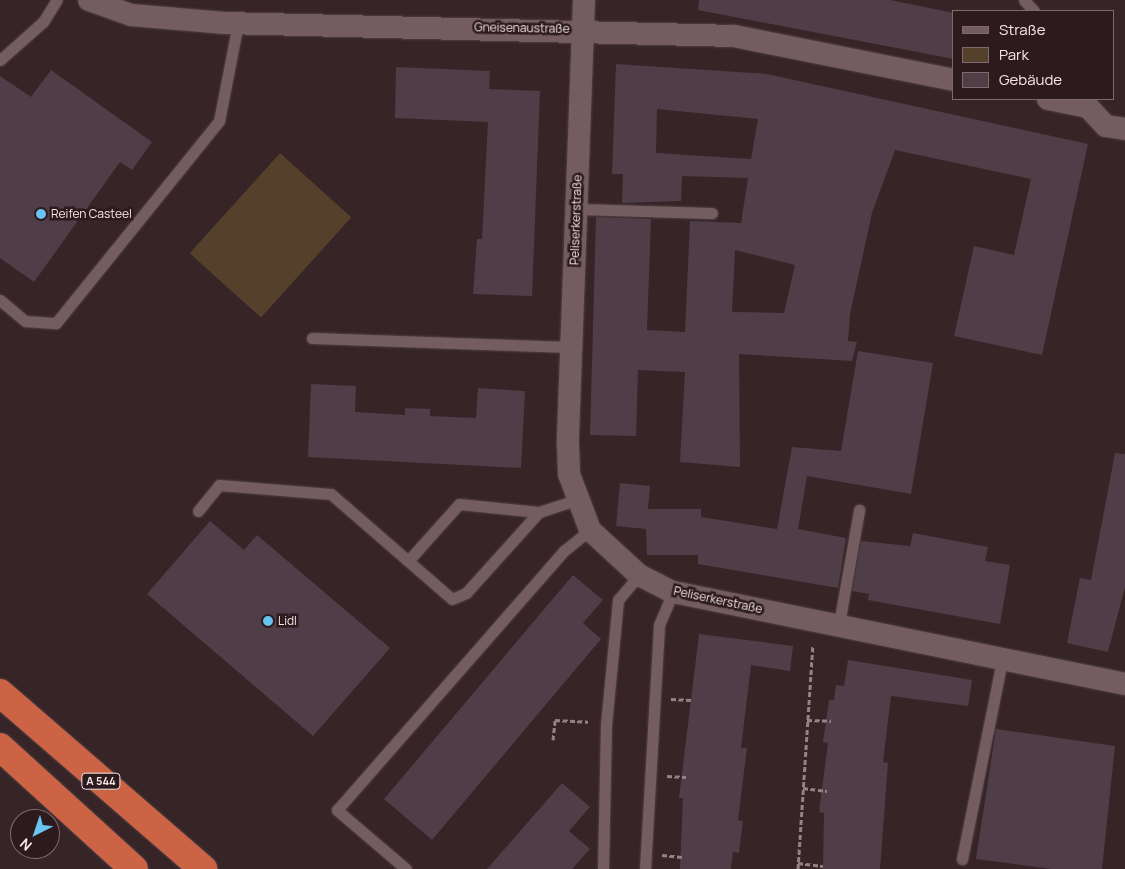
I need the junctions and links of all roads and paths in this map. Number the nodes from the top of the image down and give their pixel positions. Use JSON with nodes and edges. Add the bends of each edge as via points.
{"nodes":[{"id":1,"x":57,"y":0,"type":"edge"},
{"id":2,"x":89,"y":0,"type":"edge"},
{"id":3,"x":584,"y":0,"type":"edge"},
{"id":4,"x":1024,"y":0,"type":"edge"},
{"id":5,"x":1033,"y":10,"type":"edge"},
{"id":6,"x":238,"y":23,"type":"junction"},
{"id":7,"x":583,"y":30,"type":"junction"},
{"id":8,"x":0,"y":60,"type":"edge"},
{"id":9,"x":952,"y":80,"type":"edge"},
{"id":10,"x":1058,"y":100,"type":"edge"},
{"id":11,"x":1088,"y":103,"type":"edge"},
{"id":12,"x":1125,"y":129,"type":"edge"},
{"id":13,"x":577,"y":209,"type":"junction"},
{"id":14,"x":712,"y":213,"type":"dead end"},
{"id":15,"x":0,"y":300,"type":"edge"},
{"id":16,"x":312,"y":338,"type":"dead end"},
{"id":17,"x":571,"y":347,"type":"junction"},
{"id":18,"x":577,"y":500,"type":"junction"},
{"id":19,"x":859,"y":510,"type":"dead end"},
{"id":20,"x":198,"y":511,"type":"dead end"},
{"id":21,"x":539,"y":512,"type":"junction"},
{"id":22,"x":590,"y":530,"type":"junction"},
{"id":23,"x":408,"y":562,"type":"junction"},
{"id":24,"x":639,"y":575,"type":"junction"},
{"id":25,"x":673,"y":592,"type":"junction"},
{"id":26,"x":829,"y":622,"type":"junction"},
{"id":27,"x":1002,"y":660,"type":"junction"},
{"id":28,"x":1125,"y":684,"type":"edge"},
{"id":29,"x":0,"y":693,"type":"edge"},
{"id":30,"x":807,"y":720,"type":"junction"},
{"id":31,"x":577,"y":721,"type":"dead end"},
{"id":32,"x":831,"y":721,"type":"dead end"},
{"id":33,"x":553,"y":740,"type":"dead end"},
{"id":34,"x":0,"y":747,"type":"edge"},
{"id":35,"x":803,"y":788,"type":"junction"},
{"id":36,"x":828,"y":791,"type":"dead end"},
{"id":37,"x":962,"y":858,"type":"dead end"},
{"id":38,"x":798,"y":863,"type":"junction"},
{"id":39,"x":824,"y":866,"type":"dead end"},
{"id":40,"x":134,"y":869,"type":"edge"},
{"id":41,"x":203,"y":869,"type":"edge"},
{"id":42,"x":406,"y":869,"type":"edge"},
{"id":43,"x":604,"y":869,"type":"edge"},
{"id":44,"x":645,"y":869,"type":"edge"},
{"id":45,"x":798,"y":869,"type":"edge"}],
"edges":[{"from":1,"to":8,"type":"lane","via":[[43,22]]},
{"from":2,"to":6,"type":"street","name":"Gneisenaustraße","via":[[131,15]]},
{"from":3,"to":7,"type":"street","name":"Peliserkerstraße"},
{"from":4,"to":5,"type":"lane"},
{"from":6,"to":7,"type":"street","name":"Gneisenaustraße"},
{"from":6,"to":15,"type":"lane","via":[[219,121],[56,323],[25,321]]},
{"from":7,"to":9,"type":"street","name":"Gneisenaustraße","via":[[734,36]]},
{"from":7,"to":13,"type":"street","name":"Peliserkerstraße"},
{"from":10,"to":11,"type":"street"},
{"from":11,"to":12,"type":"street","via":[[1106,126]]},
{"from":13,"to":14,"type":"lane"},
{"from":13,"to":17,"type":"street","name":"Peliserkerstraße"},
{"from":16,"to":17,"type":"lane"},
{"from":17,"to":18,"type":"street","name":"Peliserkerstraße","via":[[568,474]]},
{"from":18,"to":21,"type":"lane"},
{"from":18,"to":22,"type":"street","name":"Peliserkerstraße"},
{"from":19,"to":26,"type":"lane"},
{"from":20,"to":23,"type":"lane","via":[[220,485],[331,494]]},
{"from":21,"to":23,"type":"lane","via":[[459,504]]},
{"from":21,"to":23,"type":"lane","via":[[466,593],[452,599]]},
{"from":22,"to":24,"type":"street","name":"Peliserkerstraße"},
{"from":22,"to":42,"type":"lane","via":[[565,550],[338,810]]},
{"from":24,"to":25,"type":"street","name":"Peliserkerstraße"},
{"from":24,"to":43,"type":"lane","via":[[618,600],[606,725]]},
{"from":25,"to":26,"type":"street","name":"Peliserkerstraße"},
{"from":25,"to":44,"type":"lane","via":[[659,625]]},
{"from":26,"to":27,"type":"street","name":"Peliserkerstraße"},
{"from":26,"to":30,"type":"path"},
{"from":27,"to":28,"type":"street","name":"Peliserkerstraße"},
{"from":27,"to":37,"type":"lane"},
{"from":29,"to":41,"type":"highway","number":"A 544"},
{"from":30,"to":32,"type":"path"},
{"from":30,"to":35,"type":"path"},
{"from":31,"to":33,"type":"path","via":[[555,720]]},
{"from":34,"to":40,"type":"highway"},
{"from":35,"to":36,"type":"path"},
{"from":35,"to":38,"type":"path"},
{"from":38,"to":39,"type":"path"},
{"from":38,"to":45,"type":"path"}]}
